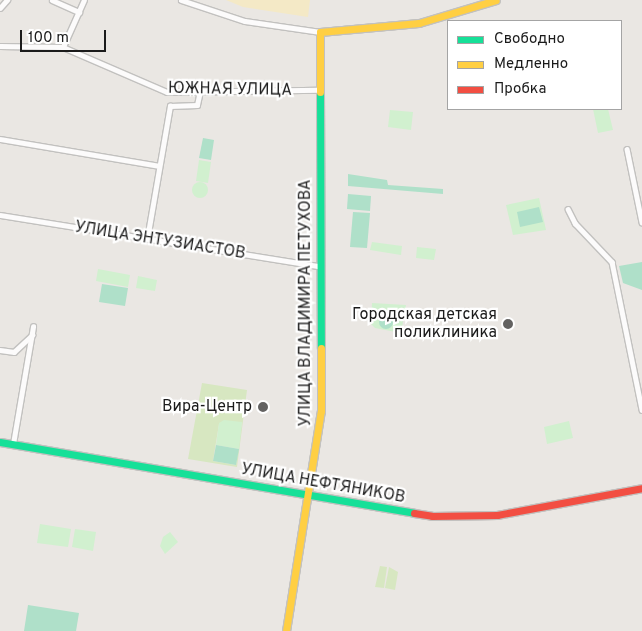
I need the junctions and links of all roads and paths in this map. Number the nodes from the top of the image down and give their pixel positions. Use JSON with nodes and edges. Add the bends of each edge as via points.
{"nodes":[{"id":1,"x":7,"y":0,"type":"edge"},
{"id":2,"x":52,"y":0,"type":"edge"},
{"id":3,"x":84,"y":0,"type":"edge"},
{"id":4,"x":181,"y":0,"type":"edge"},
{"id":5,"x":496,"y":0,"type":"edge"},
{"id":6,"x":0,"y":8,"type":"edge"},
{"id":7,"x":79,"y":12,"type":"junction"},
{"id":8,"x":320,"y":32,"type":"junction"},
{"id":9,"x":0,"y":46,"type":"edge"},
{"id":10,"x":63,"y":47,"type":"junction"},
{"id":11,"x":319,"y":90,"type":"junction"},
{"id":12,"x":200,"y":91,"type":"junction"},
{"id":13,"x":0,"y":139,"type":"edge"},
{"id":14,"x":627,"y":149,"type":"dead end"},
{"id":15,"x":159,"y":166,"type":"junction"},
{"id":16,"x":568,"y":209,"type":"dead end"},
{"id":17,"x":0,"y":215,"type":"edge"},
{"id":18,"x":642,"y":222,"type":"edge"},
{"id":19,"x":147,"y":239,"type":"junction"},
{"id":20,"x":320,"y":266,"type":"junction"},
{"id":21,"x":33,"y":327,"type":"dead end"},
{"id":22,"x":32,"y":335,"type":"junction"},
{"id":23,"x":0,"y":350,"type":"edge"},
{"id":24,"x":642,"y":410,"type":"edge"},
{"id":25,"x":0,"y":442,"type":"edge"},
{"id":26,"x":13,"y":444,"type":"junction"},
{"id":27,"x":642,"y":488,"type":"edge"},
{"id":28,"x":309,"y":495,"type":"junction"},
{"id":29,"x":286,"y":631,"type":"edge"}],
"edges":[{"from":1,"to":6,"type":"street"},
{"from":2,"to":7,"type":"street"},
{"from":3,"to":7,"type":"street"},
{"from":4,"to":8,"type":"street","via":[[245,21]]},
{"from":5,"to":8,"type":"main road","via":[[419,23]]},
{"from":7,"to":10,"type":"street"},
{"from":8,"to":11,"type":"main road","name":"УЛИЦА ВЛАДИМИРА ПЕТУХОВА"},
{"from":9,"to":10,"type":"street","name":"ЮЖНАЯ УЛИЦА"},
{"from":10,"to":12,"type":"street","name":"ЮЖНАЯ УЛИЦА","via":[[167,92]]},
{"from":11,"to":12,"type":"street","name":"ЮЖНАЯ УЛИЦА"},
{"from":11,"to":20,"type":"main road","name":"УЛИЦА ВЛАДИМИРА ПЕТУХОВА"},
{"from":12,"to":15,"type":"street","via":[[197,105],[170,106]]},
{"from":13,"to":15,"type":"street"},
{"from":14,"to":18,"type":"street"},
{"from":15,"to":19,"type":"street"},
{"from":16,"to":24,"type":"street","via":[[575,223],[614,266]]},
{"from":17,"to":19,"type":"street","name":"УЛИЦА ЭНТУЗИАСТОВ"},
{"from":19,"to":20,"type":"street","name":"УЛИЦА ЭНТУЗИАСТОВ"},
{"from":20,"to":28,"type":"main road","name":"УЛИЦА ВЛАДИМИРА ПЕТУХОВА","via":[[321,411]]},
{"from":21,"to":22,"type":"street"},
{"from":22,"to":23,"type":"street","via":[[14,352]]},
{"from":22,"to":26,"type":"street"},
{"from":25,"to":26,"type":"main road","name":"УЛИЦА НЕФТЯНИКОВ"},
{"from":26,"to":28,"type":"main road","name":"УЛИЦА НЕФТЯНИКОВ"},
{"from":27,"to":28,"type":"main road","name":"УЛИЦА НЕФТЯНИКОВ","via":[[521,511],[462,517],[411,514]]},
{"from":28,"to":29,"type":"main road","name":"УЛИЦА ВЛАДИМИРА ПЕТУХОВА"}]}
